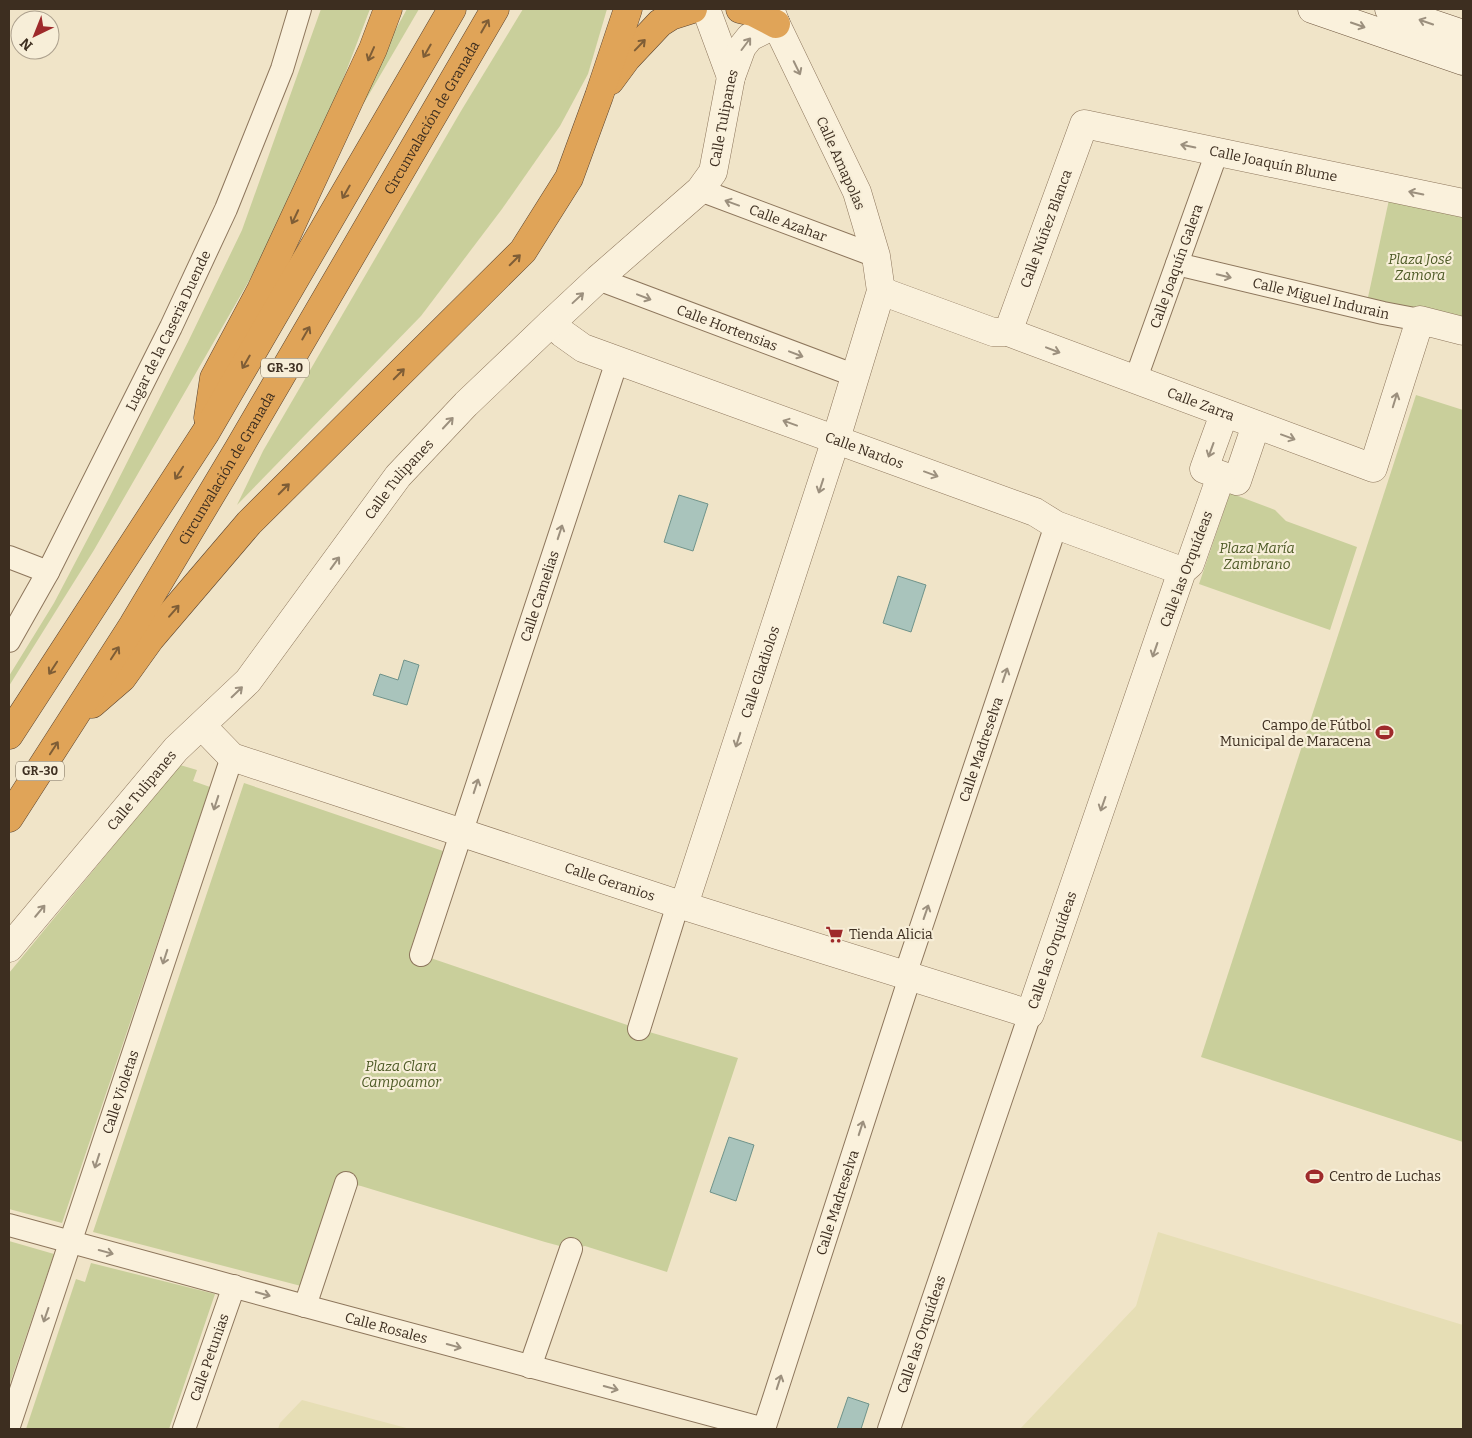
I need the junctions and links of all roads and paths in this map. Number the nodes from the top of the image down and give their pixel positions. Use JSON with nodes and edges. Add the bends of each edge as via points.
{"nodes":[{"id":1,"x":300,"y":9,"type":"edge"},
{"id":2,"x":388,"y":9,"type":"edge"},
{"id":3,"x":452,"y":9,"type":"edge"},
{"id":4,"x":495,"y":9,"type":"edge"},
{"id":5,"x":628,"y":9,"type":"edge"},
{"id":6,"x":693,"y":9,"type":"edge"},
{"id":7,"x":706,"y":9,"type":"edge"},
{"id":8,"x":740,"y":9,"type":"edge"},
{"id":9,"x":1312,"y":9,"type":"edge"},
{"id":10,"x":1389,"y":9,"type":"edge"},
{"id":11,"x":773,"y":16,"type":"edge"},
{"id":12,"x":1463,"y":34,"type":"edge"},
{"id":13,"x":1463,"y":61,"type":"edge"},
{"id":14,"x":731,"y":77,"type":"junction"},
{"id":15,"x":599,"y":96,"type":"junction"},
{"id":16,"x":1084,"y":124,"type":"joint"},
{"id":17,"x":1217,"y":152,"type":"junction"},
{"id":18,"x":700,"y":190,"type":"junction"},
{"id":19,"x":1463,"y":203,"type":"edge"},
{"id":20,"x":876,"y":256,"type":"junction"},
{"id":21,"x":1177,"y":264,"type":"junction"},
{"id":22,"x":598,"y":279,"type":"junction"},
{"id":23,"x":881,"y":291,"type":"junction"},
{"id":24,"x":1420,"y":320,"type":"junction"},
{"id":25,"x":551,"y":323,"type":"junction"},
{"id":26,"x":1463,"y":331,"type":"edge"},
{"id":27,"x":1008,"y":332,"type":"junction"},
{"id":28,"x":618,"y":361,"type":"junction"},
{"id":29,"x":856,"y":376,"type":"junction"},
{"id":30,"x":1135,"y":381,"type":"junction"},
{"id":31,"x":1224,"y":414,"type":"junction"},
{"id":32,"x":1256,"y":425,"type":"junction"},
{"id":33,"x":206,"y":432,"type":"junction"},
{"id":34,"x":836,"y":440,"type":"junction"},
{"id":35,"x":1221,"y":476,"type":"junction"},
{"id":36,"x":1056,"y":525,"type":"junction"},
{"id":37,"x":9,"y":557,"type":"edge"},
{"id":38,"x":1182,"y":571,"type":"junction"},
{"id":39,"x":48,"y":572,"type":"junction"},
{"id":40,"x":9,"y":641,"type":"edge"},
{"id":41,"x":70,"y":724,"type":"junction"},
{"id":42,"x":202,"y":726,"type":"junction"},
{"id":43,"x":9,"y":735,"type":"edge"},
{"id":44,"x":232,"y":757,"type":"junction"},
{"id":45,"x":9,"y":818,"type":"edge"},
{"id":46,"x":461,"y":833,"type":"junction"},
{"id":47,"x":681,"y":904,"type":"junction"},
{"id":48,"x":9,"y":948,"type":"edge"},
{"id":49,"x":421,"y":955,"type":"dead end"},
{"id":50,"x":907,"y":976,"type":"junction"},
{"id":51,"x":1030,"y":1014,"type":"junction"},
{"id":52,"x":639,"y":1029,"type":"dead end"},
{"id":53,"x":346,"y":1183,"type":"dead end"},
{"id":54,"x":9,"y":1225,"type":"edge"},
{"id":55,"x":70,"y":1242,"type":"junction"},
{"id":56,"x":571,"y":1249,"type":"dead end"},
{"id":57,"x":234,"y":1286,"type":"junction"},
{"id":58,"x":305,"y":1306,"type":"junction"},
{"id":59,"x":530,"y":1367,"type":"junction"},
{"id":60,"x":9,"y":1426,"type":"edge"},
{"id":61,"x":764,"y":1428,"type":"edge"},
{"id":62,"x":184,"y":1429,"type":"edge"},
{"id":63,"x":889,"y":1429,"type":"edge"}],
"edges":[{"from":1,"to":39,"type":"street","name":"Lugar de la Caseria Duende","via":[[282,69],[226,209]]},
{"from":2,"to":33,"type":"highway","one_way":true,"via":[[373,48],[260,290],[214,378]]},
{"from":3,"to":33,"type":"highway","number":"GR-30","one_way":true},
{"from":41,"to":4,"type":"highway","name":"Circunvalación de Granada","number":"GR-30","one_way":true,"via":[[239,448]]},
{"from":5,"to":15,"type":"highway"},
{"from":15,"to":6,"type":"highway","one_way":true,"via":[[627,58],[660,23]]},
{"from":7,"to":14,"type":"street"},
{"from":8,"to":11,"type":"highway"},
{"from":9,"to":13,"type":"street","one_way":true},
{"from":12,"to":10,"type":"street","one_way":true},
{"from":14,"to":11,"type":"street","name":"Calle Tulipanes","one_way":true,"via":[[745,43]]},
{"from":11,"to":20,"type":"street","name":"Calle Amapolas","one_way":true,"via":[[857,192]]},
{"from":14,"to":18,"type":"street","name":"Calle Tulipanes","via":[[713,172]]},
{"from":41,"to":15,"type":"highway","one_way":true,"via":[[122,678],[150,639],[249,523],[523,251],[569,178]]},
{"from":17,"to":16,"type":"street","name":"Calle Joaquín Blume","one_way":true},
{"from":16,"to":27,"type":"street","name":"Calle Núñez Blanca"},
{"from":19,"to":17,"type":"street","name":"Calle Joaquín Blume","one_way":true},
{"from":17,"to":21,"type":"street","name":"Calle Joaquín Galera"},
{"from":20,"to":18,"type":"street","name":"Calle Azahar","one_way":true},
{"from":18,"to":22,"type":"street","name":"Calle Tulipanes"},
{"from":20,"to":23,"type":"street","name":"Calle Amapolas"},
{"from":21,"to":24,"type":"street","name":"Calle Miguel Indurain","one_way":true},
{"from":21,"to":30,"type":"street","name":"Calle Joaquín Galera"},
{"from":25,"to":22,"type":"street","name":"Calle Tulipanes","one_way":true},
{"from":22,"to":29,"type":"street","name":"Calle Hortensias","one_way":true},
{"from":23,"to":27,"type":"street","name":"Calle Zarra","via":[[993,332]]},
{"from":23,"to":29,"type":"street","name":"Calle Amapolas"},
{"from":24,"to":26,"type":"street","name":"Calle Miguel Indurain"},
{"from":32,"to":24,"type":"street","name":"Calle Zarra","one_way":true,"via":[[1373,468]]},
{"from":25,"to":28,"type":"street","name":"Calle Nardos","via":[[582,348]]},
{"from":42,"to":25,"type":"street","name":"Calle Tulipanes","one_way":true,"via":[[248,681],[398,476],[466,404]]},
{"from":27,"to":30,"type":"street","name":"Calle Zarra","one_way":true},
{"from":34,"to":28,"type":"street","name":"Calle Nardos","one_way":true},
{"from":46,"to":28,"type":"street","name":"Calle Camelias","one_way":true},
{"from":29,"to":34,"type":"street","name":"Calle Amapolas"},
{"from":30,"to":31,"type":"street","name":"Calle Zarra"},
{"from":31,"to":32,"type":"street","name":"Calle Zarra"},
{"from":31,"to":35,"type":"street","one_way":true,"via":[[1204,469]]},
{"from":32,"to":35,"type":"street","via":[[1236,481]]},
{"from":33,"to":43,"type":"highway","number":"GR-30","one_way":true},
{"from":34,"to":36,"type":"street","name":"Calle Nardos","one_way":true,"via":[[1035,512]]},
{"from":34,"to":47,"type":"street","name":"Calle Gladiolos","one_way":true},
{"from":35,"to":38,"type":"street","name":"Calle las Orquídeas","via":[[1190,564]]},
{"from":36,"to":38,"type":"street","name":"Calle Nardos"},
{"from":50,"to":36,"type":"street","name":"Calle Madreselva","one_way":true},
{"from":37,"to":39,"type":"street"},
{"from":38,"to":51,"type":"street","name":"Calle las Orquídeas","one_way":true},
{"from":39,"to":40,"type":"street","name":"Lugar de la Caseria Duende"},
{"from":45,"to":41,"type":"highway","name":"Circunvalación de Granada","number":"GR-30","one_way":true},
{"from":42,"to":44,"type":"street","name":"Calle Geranios"},
{"from":48,"to":42,"type":"street","name":"Calle Tulipanes","one_way":true,"via":[[176,749]]},
{"from":44,"to":46,"type":"street","name":"Calle Geranios"},
{"from":44,"to":55,"type":"street","name":"Calle Violetas","one_way":true},
{"from":46,"to":47,"type":"street","name":"Calle Geranios"},
{"from":46,"to":49,"type":"street"},
{"from":47,"to":50,"type":"street","name":"Calle Geranios"},
{"from":47,"to":52,"type":"street"},
{"from":50,"to":51,"type":"street","name":"Calle Geranios"},
{"from":61,"to":50,"type":"street","name":"Calle Madreselva","one_way":true},
{"from":51,"to":63,"type":"street","name":"Calle las Orquídeas"},
{"from":53,"to":58,"type":"street"},
{"from":54,"to":55,"type":"street","name":"Calle Rosales"},
{"from":55,"to":57,"type":"street","name":"Calle Rosales","one_way":true},
{"from":55,"to":60,"type":"street","name":"Calle Violetas","one_way":true},
{"from":56,"to":59,"type":"street"},
{"from":57,"to":58,"type":"street","name":"Calle Rosales","one_way":true},
{"from":57,"to":62,"type":"street","name":"Calle Petunias"},
{"from":58,"to":59,"type":"street","name":"Calle Rosales","one_way":true},
{"from":59,"to":61,"type":"street","name":"Calle Rosales","one_way":true}]}
